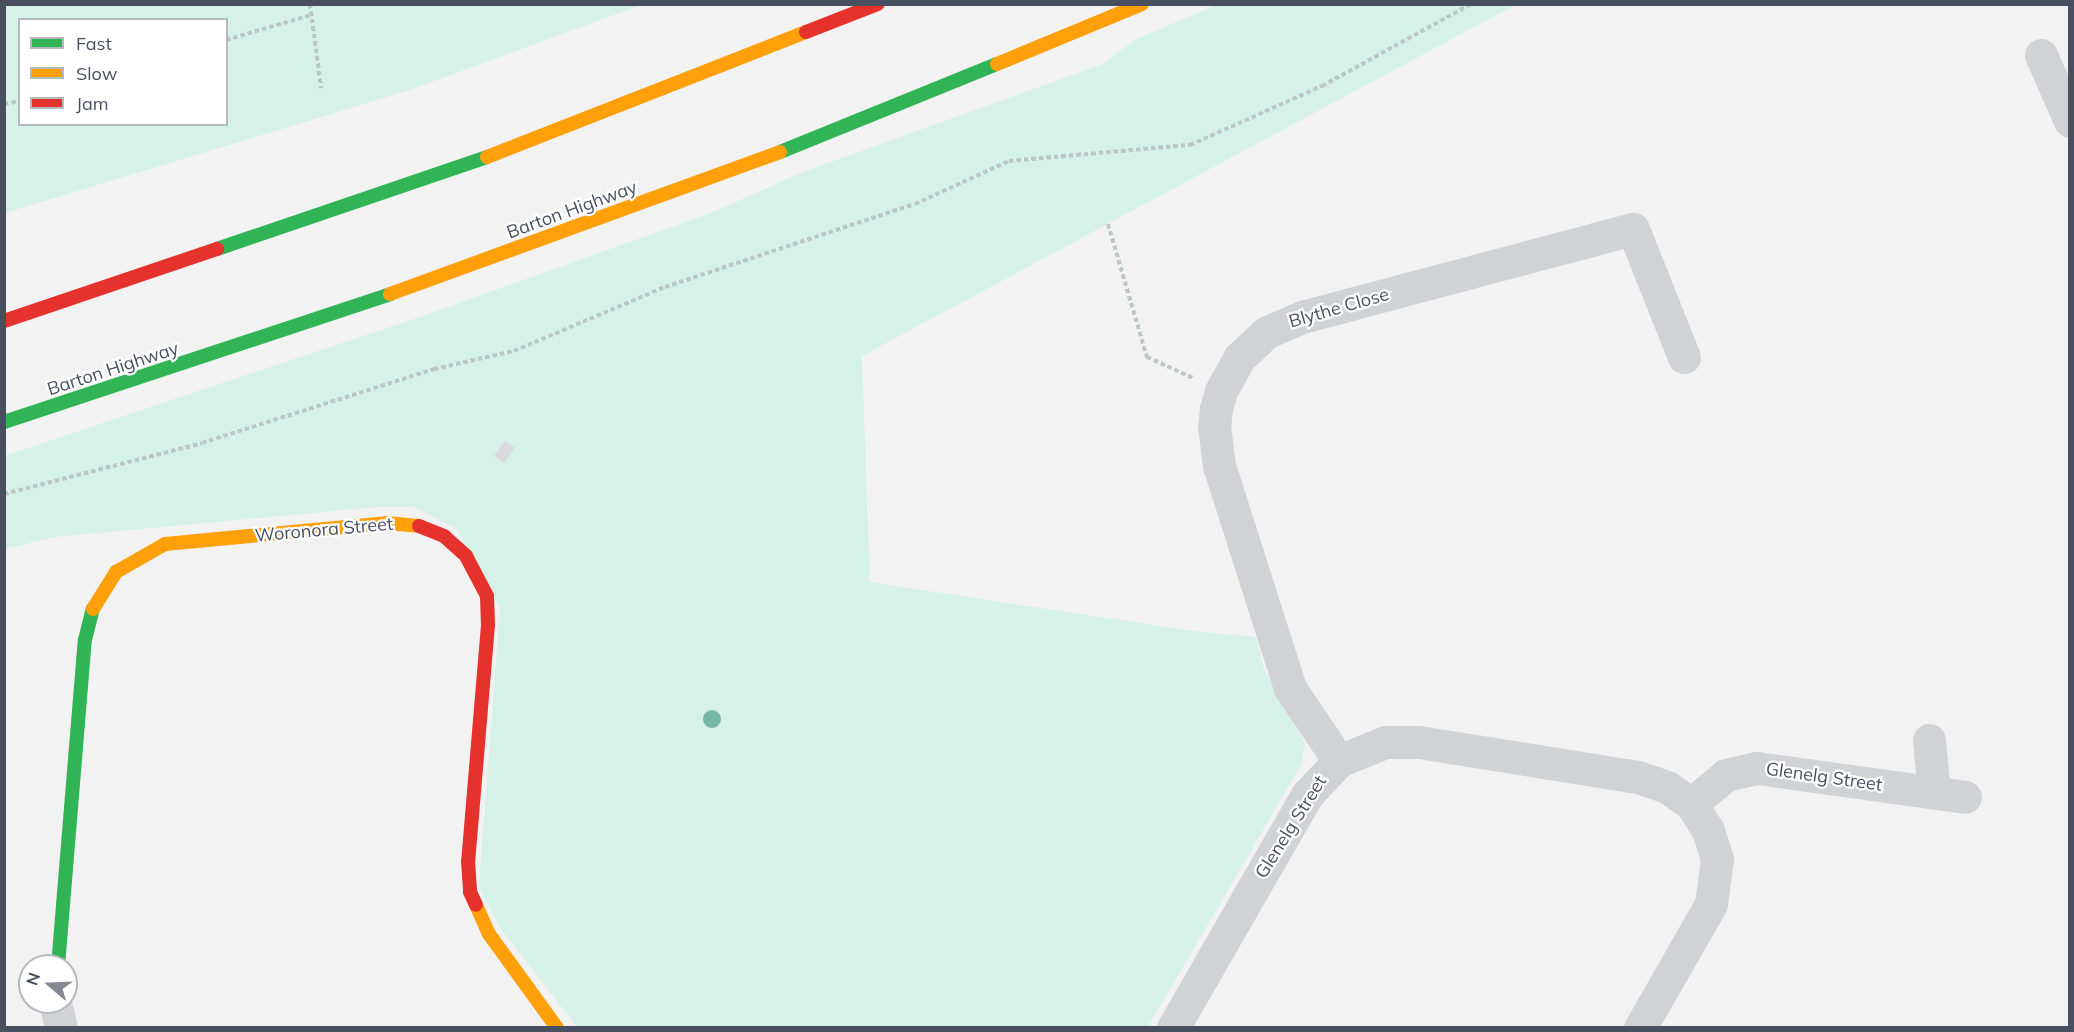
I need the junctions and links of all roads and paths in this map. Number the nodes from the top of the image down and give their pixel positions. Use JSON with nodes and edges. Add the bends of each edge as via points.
{"nodes":[{"id":1,"x":310,"y":4,"type":"edge"},
{"id":2,"x":878,"y":4,"type":"edge"},
{"id":3,"x":1142,"y":4,"type":"edge"},
{"id":4,"x":1471,"y":4,"type":"edge"},
{"id":5,"x":311,"y":15,"type":"junction"},
{"id":6,"x":228,"y":39,"type":"edge"},
{"id":7,"x":2041,"y":55,"type":"dead end"},
{"id":8,"x":321,"y":88,"type":"dead end"},
{"id":9,"x":2070,"y":121,"type":"edge"},
{"id":10,"x":1108,"y":224,"type":"dead end"},
{"id":11,"x":4,"y":321,"type":"edge"},
{"id":12,"x":1684,"y":357,"type":"dead end"},
{"id":13,"x":1221,"y":391,"type":"junction"},
{"id":14,"x":4,"y":422,"type":"edge"},
{"id":15,"x":4,"y":494,"type":"edge"},
{"id":16,"x":1929,"y":740,"type":"dead end"},
{"id":17,"x":1339,"y":761,"type":"junction"},
{"id":18,"x":1690,"y":804,"type":"junction"},
{"id":19,"x":59,"y":954,"type":"edge"},
{"id":20,"x":556,"y":1028,"type":"edge"},
{"id":21,"x":1173,"y":1028,"type":"edge"},
{"id":22,"x":1640,"y":1028,"type":"edge"}],
"edges":[{"from":1,"to":5,"type":"path"},
{"from":2,"to":11,"type":"main road","via":[[459,168]]},
{"from":3,"to":14,"type":"main road","name":"Barton Highway","via":[[817,138],[438,278]]},
{"from":4,"to":15,"type":"path","via":[[1322,86],[1190,145],[1009,161],[915,204],[665,287],[514,351],[434,369],[202,443]]},
{"from":5,"to":6,"type":"path"},
{"from":5,"to":8,"type":"path"},
{"from":7,"to":9,"type":"street"},
{"from":10,"to":13,"type":"path","via":[[1148,357]]},
{"from":12,"to":13,"type":"street","name":"Blythe Close","via":[[1633,229],[1284,323],[1252,344],[1239,358]]},
{"from":13,"to":17,"type":"street","name":"Blythe Close","via":[[1214,428],[1219,466],[1283,671],[1299,704]]},
{"from":16,"to":18,"type":"street","name":"Glenelg Street","via":[[1949,795],[1758,768],[1726,775]]},
{"from":17,"to":18,"type":"street","name":"Glenelg Street","via":[[1377,744],[1419,742],[1638,777],[1667,787]]},
{"from":17,"to":21,"type":"street","name":"Glenelg Street","via":[[1307,795]]},
{"from":18,"to":22,"type":"street","name":"Glenelg Street","via":[[1708,830],[1717,859],[1711,904]]},
{"from":19,"to":20,"type":"main road","name":"Woronora Street","via":[[85,640],[94,604],[116,572],[165,544],[386,523],[416,525],[444,536],[466,556],[487,596],[489,626],[468,861],[470,892],[489,934]]}]}
